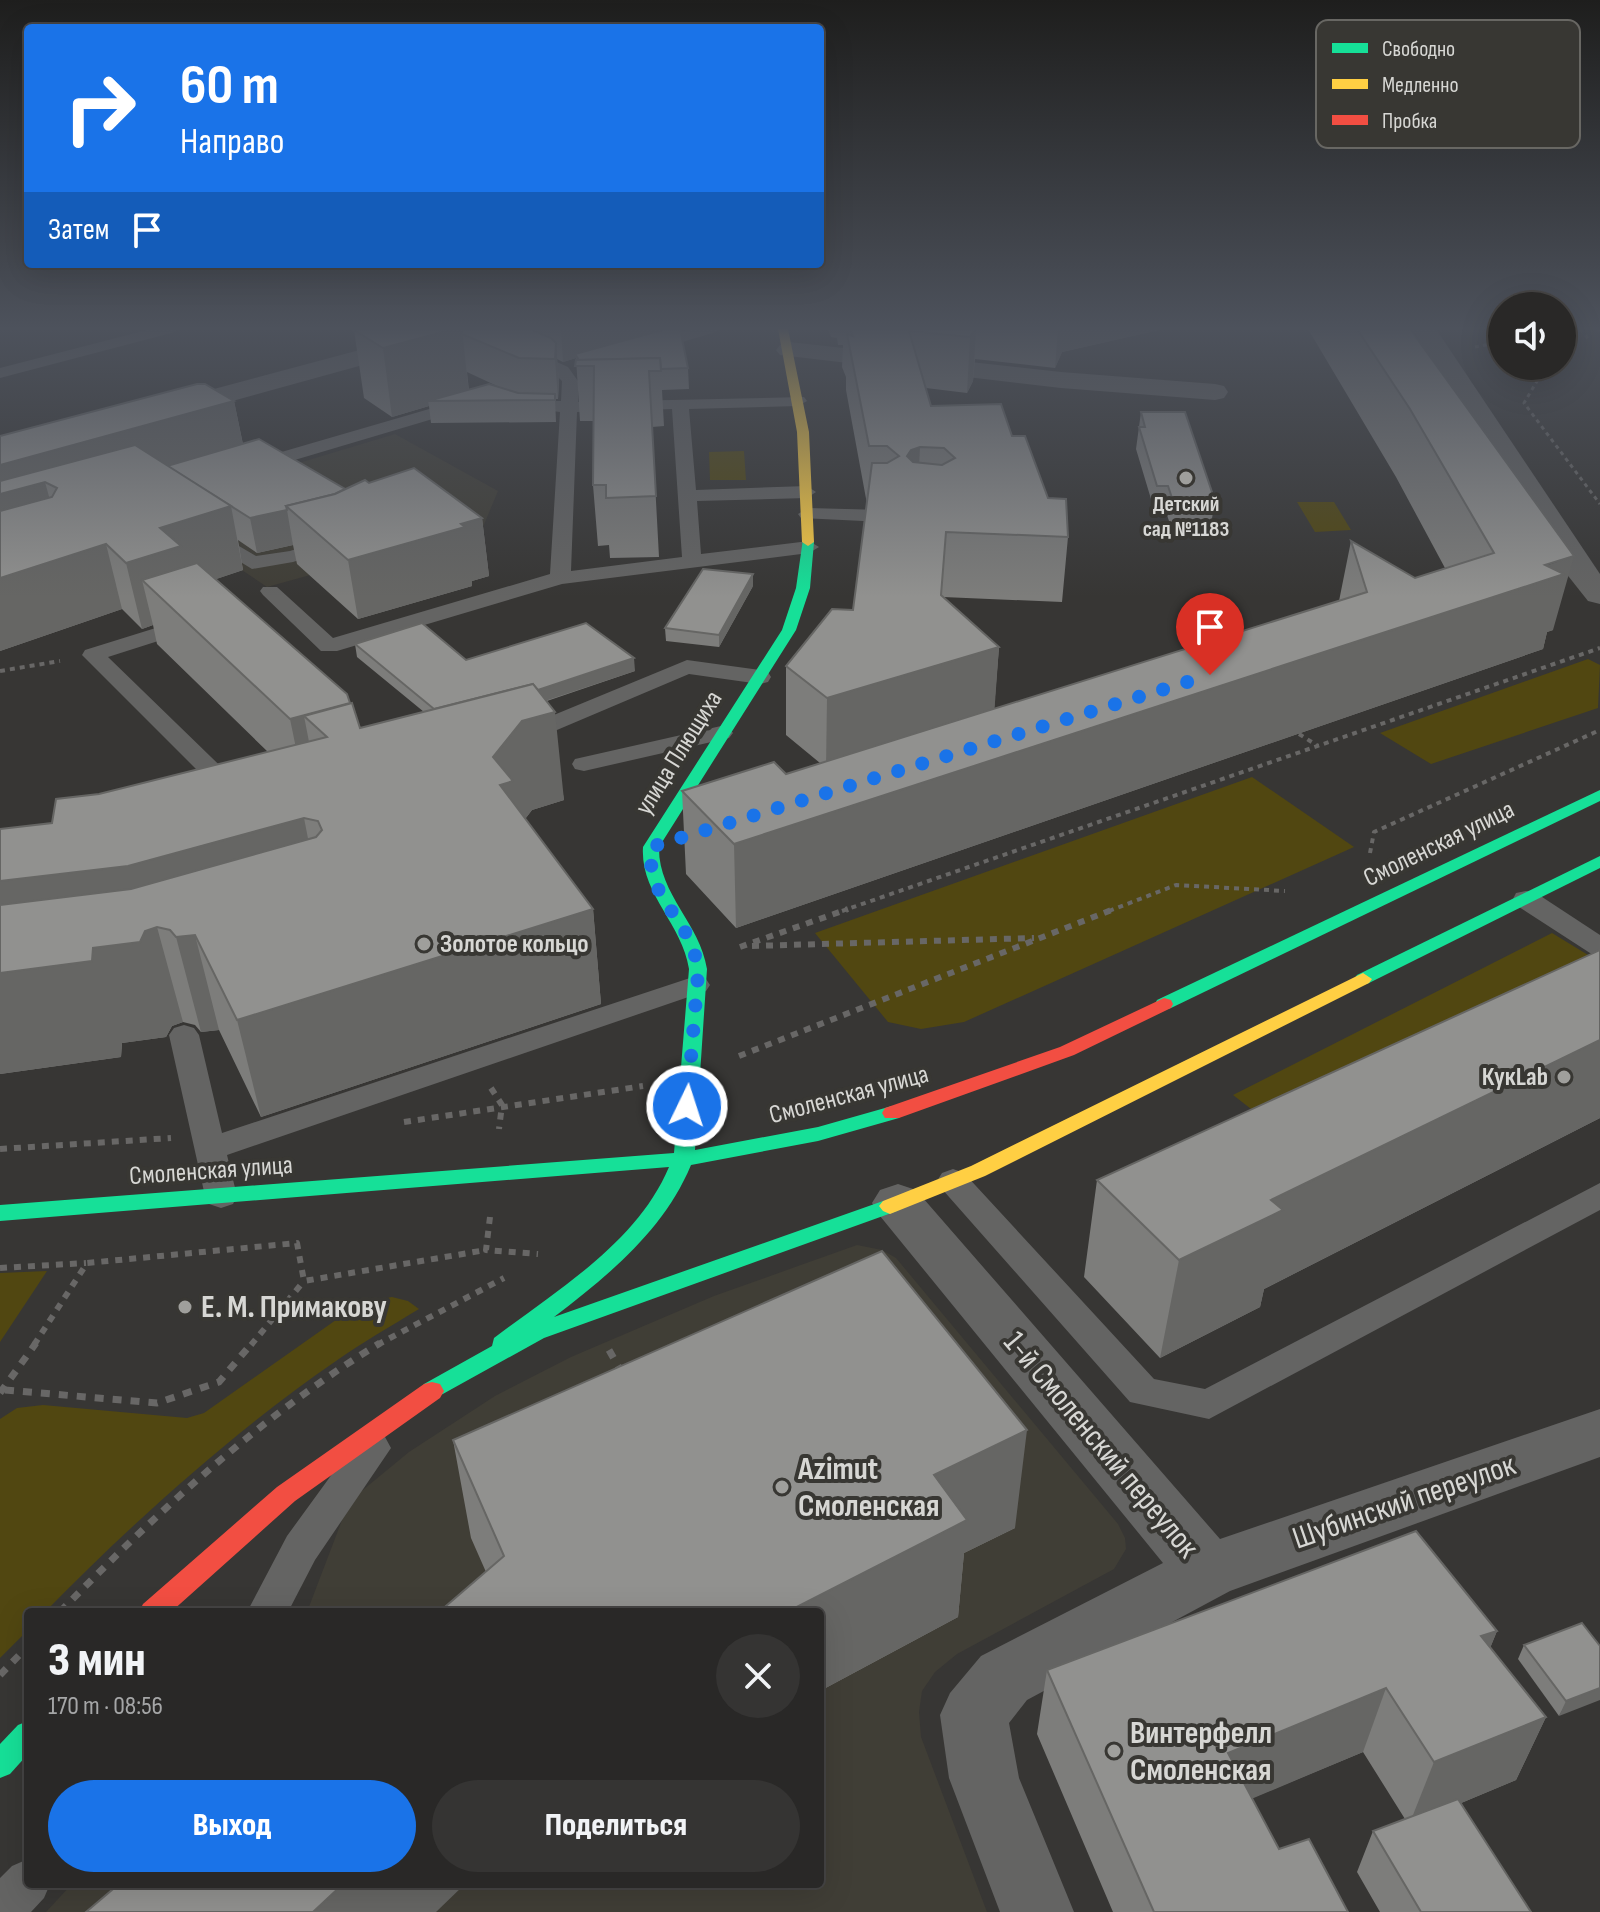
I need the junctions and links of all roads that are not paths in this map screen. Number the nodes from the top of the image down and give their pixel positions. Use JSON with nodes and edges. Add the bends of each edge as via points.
{"nodes":[{"id":1,"x":417,"y":418,"type":"edge"},
{"id":2,"x":568,"y":418,"type":"edge"},
{"id":3,"x":681,"y":418,"type":"edge"},
{"id":4,"x":800,"y":418,"type":"edge"},
{"id":5,"x":1482,"y":418,"type":"edge"},
{"id":6,"x":282,"y":458,"type":"junction"},
{"id":7,"x":239,"y":471,"type":"edge"},
{"id":8,"x":306,"y":472,"type":"edge"},
{"id":9,"x":807,"y":492,"type":"junction"},
{"id":10,"x":688,"y":496,"type":"junction"},
{"id":11,"x":808,"y":514,"type":"junction"},
{"id":12,"x":884,"y":516,"type":"edge"},
{"id":13,"x":189,"y":520,"type":"edge"},
{"id":14,"x":350,"y":537,"type":"edge"},
{"id":15,"x":809,"y":547,"type":"junction"},
{"id":16,"x":692,"y":562,"type":"junction"},
{"id":17,"x":560,"y":578,"type":"junction"},
{"id":18,"x":270,"y":591,"type":"dead end"},
{"id":19,"x":1600,"y":594,"type":"edge"},
{"id":20,"x":216,"y":614,"type":"edge"},
{"id":21,"x":760,"y":677,"type":"junction"},
{"id":22,"x":721,"y":733,"type":"junction"},
{"id":23,"x":507,"y":741,"type":"edge"},
{"id":24,"x":584,"y":764,"type":"dead end"},
{"id":25,"x":1600,"y":795,"type":"edge"},
{"id":26,"x":254,"y":813,"type":"edge"},
{"id":27,"x":688,"y":836,"type":"dead end"},
{"id":28,"x":651,"y":847,"type":"junction"},
{"id":29,"x":1600,"y":861,"type":"edge"},
{"id":30,"x":1526,"y":899,"type":"junction"},
{"id":31,"x":1600,"y":947,"type":"edge"},
{"id":32,"x":696,"y":985,"type":"junction"},
{"id":33,"x":184,"y":1035,"type":"dead end"},
{"id":34,"x":210,"y":1149,"type":"junction"},
{"id":35,"x":683,"y":1159,"type":"junction"},
{"id":36,"x":953,"y":1181,"type":"junction"},
{"id":37,"x":1600,"y":1195,"type":"edge"},
{"id":38,"x":221,"y":1196,"type":"junction"},
{"id":39,"x":898,"y":1203,"type":"junction"},
{"id":40,"x":0,"y":1213,"type":"edge"},
{"id":41,"x":483,"y":1359,"type":"junction"},
{"id":42,"x":397,"y":1413,"type":"junction"},
{"id":43,"x":1600,"y":1433,"type":"edge"},
{"id":44,"x":1208,"y":1571,"type":"junction"},
{"id":45,"x":156,"y":1608,"type":"edge"},
{"id":46,"x":269,"y":1608,"type":"edge"},
{"id":47,"x":24,"y":1738,"type":"edge"},
{"id":48,"x":0,"y":1764,"type":"edge"},
{"id":49,"x":24,"y":1886,"type":"edge"},
{"id":50,"x":0,"y":1911,"type":"edge"},
{"id":51,"x":1037,"y":1912,"type":"edge"}],
"edges":[{"from":1,"to":6,"type":"lane"},
{"from":2,"to":17,"type":"lane"},
{"from":3,"to":10,"type":"lane"},
{"from":4,"to":9,"type":"main road","name":"улица Плющиха"},
{"from":5,"to":19,"type":"street"},
{"from":6,"to":7,"type":"lane"},
{"from":6,"to":8,"type":"lane"},
{"from":9,"to":10,"type":"lane"},
{"from":9,"to":11,"type":"main road","name":"улица Плющиха"},
{"from":10,"to":16,"type":"lane"},
{"from":11,"to":12,"type":"lane"},
{"from":11,"to":15,"type":"main road","name":"улица Плющиха"},
{"from":13,"to":14,"type":"lane","via":[[252,563]]},
{"from":15,"to":16,"type":"lane"},
{"from":15,"to":21,"type":"main road","name":"улица Плющиха","via":[[806,584],[795,617]]},
{"from":16,"to":17,"type":"lane"},
{"from":17,"to":18,"type":"lane","via":[[329,646]]},
{"from":20,"to":26,"type":"lane","via":[[93,655]]},
{"from":21,"to":22,"type":"main road","name":"улица Плющиха"},
{"from":21,"to":23,"type":"lane","via":[[687,667]]},
{"from":22,"to":24,"type":"lane"},
{"from":22,"to":28,"type":"main road","name":"улица Плющиха"},
{"from":25,"to":35,"type":"main road","name":"Смоленская улица","via":[[1067,1051],[897,1112],[818,1134]]},
{"from":27,"to":28,"type":"lane"},
{"from":28,"to":32,"type":"main road","name":"улица Плющиха","via":[[649,869],[656,889],[696,953]]},
{"from":29,"to":30,"type":"main road"},
{"from":30,"to":31,"type":"lane"},
{"from":30,"to":36,"type":"main road"},
{"from":32,"to":34,"type":"lane"},
{"from":32,"to":35,"type":"main road","name":"улица Плющиха"},
{"from":33,"to":34,"type":"lane"},
{"from":34,"to":38,"type":"lane"},
{"from":35,"to":38,"type":"main road","name":"Смоленская улица"},
{"from":35,"to":41,"type":"main road","name":"улица Плющиха","via":[[671,1192],[641,1232]]},
{"from":36,"to":37,"type":"lane","via":[[1143,1392],[1209,1404]]},
{"from":36,"to":39,"type":"main road"},
{"from":38,"to":40,"type":"main road","name":"Смоленская улица"},
{"from":39,"to":41,"type":"main road","via":[[536,1332]]},
{"from":39,"to":44,"type":"street","name":"1-й Смоленский переулок"},
{"from":41,"to":42,"type":"main road"},
{"from":42,"to":45,"type":"main road","via":[[210,1556]]},
{"from":42,"to":46,"type":"lane","via":[[301,1548]]},
{"from":43,"to":44,"type":"street","name":"Шубинский переулок"},
{"from":44,"to":51,"type":"street","name":"1-й Смоленский переулок","via":[[1004,1678],[974,1715],[984,1778]]},
{"from":47,"to":48,"type":"main road"},
{"from":49,"to":50,"type":"lane"}]}
